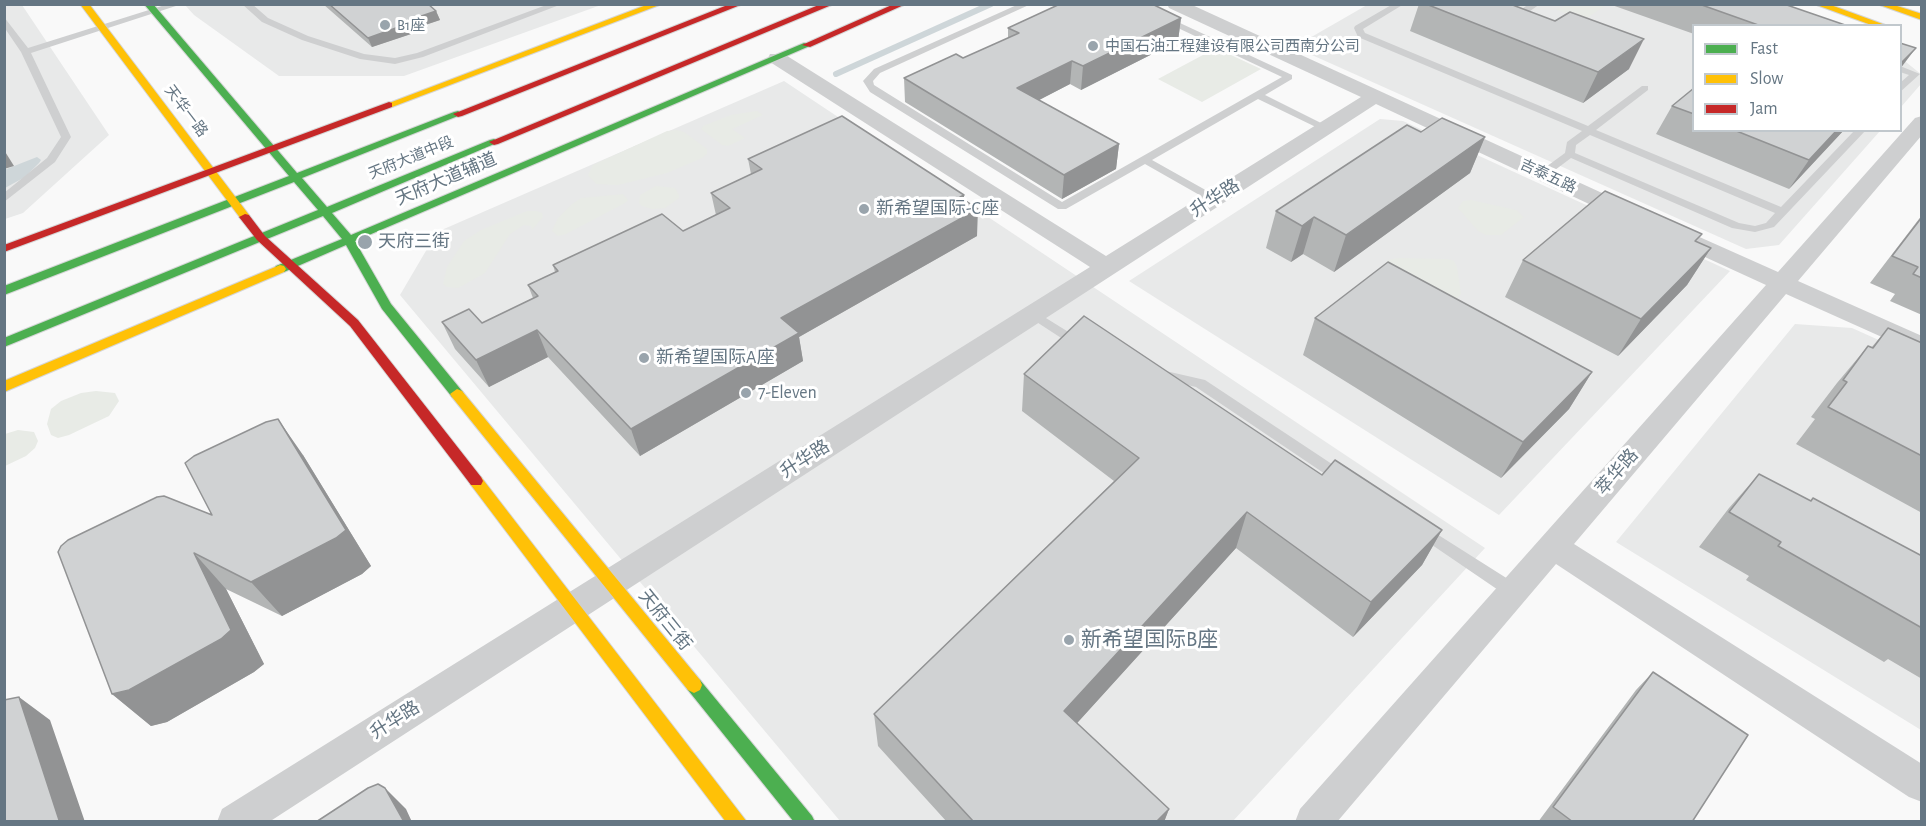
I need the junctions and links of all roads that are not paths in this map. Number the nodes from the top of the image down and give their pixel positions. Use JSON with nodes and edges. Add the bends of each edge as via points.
{"nodes":[{"id":1,"x":84,"y":4,"type":"edge"},
{"id":2,"x":178,"y":4,"type":"edge"},
{"id":3,"x":246,"y":4,"type":"edge"},
{"id":4,"x":558,"y":4,"type":"edge"},
{"id":5,"x":658,"y":4,"type":"edge"},
{"id":6,"x":740,"y":4,"type":"edge"},
{"id":7,"x":830,"y":4,"type":"edge"},
{"id":8,"x":902,"y":4,"type":"edge"},
{"id":9,"x":1027,"y":4,"type":"edge"},
{"id":10,"x":1131,"y":4,"type":"edge"},
{"id":11,"x":1175,"y":4,"type":"edge"},
{"id":12,"x":1400,"y":4,"type":"edge"},
{"id":13,"x":1536,"y":4,"type":"edge"},
{"id":14,"x":1818,"y":4,"type":"edge"},
{"id":15,"x":1881,"y":4,"type":"edge"},
{"id":16,"x":151,"y":8,"type":"edge"},
{"id":17,"x":1922,"y":17,"type":"edge"},
{"id":18,"x":1502,"y":18,"type":"edge"},
{"id":19,"x":4,"y":20,"type":"edge"},
{"id":20,"x":1878,"y":24,"type":"edge"},
{"id":21,"x":103,"y":29,"type":"junction"},
{"id":22,"x":26,"y":52,"type":"junction"},
{"id":23,"x":777,"y":57,"type":"junction"},
{"id":24,"x":1902,"y":70,"type":"edge"},
{"id":25,"x":1902,"y":87,"type":"edge"},
{"id":26,"x":1645,"y":88,"type":"dead end"},
{"id":27,"x":1258,"y":95,"type":"junction"},
{"id":28,"x":1376,"y":96,"type":"junction"},
{"id":29,"x":1922,"y":122,"type":"edge"},
{"id":30,"x":1326,"y":128,"type":"junction"},
{"id":31,"x":1588,"y":130,"type":"junction"},
{"id":32,"x":1859,"y":132,"type":"edge"},
{"id":33,"x":272,"y":149,"type":"junction"},
{"id":34,"x":1570,"y":154,"type":"junction"},
{"id":35,"x":1145,"y":160,"type":"junction"},
{"id":36,"x":211,"y":172,"type":"junction"},
{"id":37,"x":1543,"y":174,"type":"junction"},
{"id":38,"x":296,"y":177,"type":"junction"},
{"id":39,"x":4,"y":199,"type":"edge"},
{"id":40,"x":1214,"y":199,"type":"junction"},
{"id":41,"x":235,"y":202,"type":"junction"},
{"id":42,"x":325,"y":211,"type":"junction"},
{"id":43,"x":1783,"y":212,"type":"junction"},
{"id":44,"x":261,"y":238,"type":"junction"},
{"id":45,"x":349,"y":240,"type":"junction"},
{"id":46,"x":4,"y":249,"type":"edge"},
{"id":47,"x":289,"y":266,"type":"junction"},
{"id":48,"x":1107,"y":267,"type":"junction"},
{"id":49,"x":1782,"y":283,"type":"junction"},
{"id":50,"x":4,"y":291,"type":"edge"},
{"id":51,"x":1033,"y":314,"type":"junction"},
{"id":52,"x":4,"y":343,"type":"edge"},
{"id":53,"x":1922,"y":346,"type":"edge"},
{"id":54,"x":1089,"y":351,"type":"edge"},
{"id":55,"x":1142,"y":370,"type":"edge"},
{"id":56,"x":4,"y":387,"type":"edge"},
{"id":57,"x":1357,"y":487,"type":"edge"},
{"id":58,"x":1406,"y":520,"type":"edge"},
{"id":59,"x":1553,"y":546,"type":"junction"},
{"id":60,"x":611,"y":582,"type":"junction"},
{"id":61,"x":1513,"y":591,"type":"junction"},
{"id":62,"x":572,"y":607,"type":"junction"},
{"id":63,"x":1922,"y":785,"type":"edge"},
{"id":64,"x":235,"y":822,"type":"edge"},
{"id":65,"x":738,"y":822,"type":"edge"},
{"id":66,"x":806,"y":822,"type":"edge"},
{"id":67,"x":1313,"y":822,"type":"edge"}],
"edges":[{"from":1,"to":21,"type":"street","name":"天华一路"},
{"from":2,"to":16,"type":"lane"},
{"from":3,"to":4,"type":"lane","via":[[265,20],[305,38],[363,57],[395,61],[420,56]]},
{"from":5,"to":33,"type":"street"},
{"from":6,"to":38,"type":"street","name":"天府大道中段"},
{"from":7,"to":42,"type":"street","name":"天府大道中段"},
{"from":8,"to":23,"type":"street","name":"天府大道辅道"},
{"from":9,"to":35,"type":"lane","via":[[877,71],[868,81],[869,86],[1062,207]]},
{"from":10,"to":27,"type":"lane","via":[[1289,77]]},
{"from":11,"to":28,"type":"street","name":"吉泰五路"},
{"from":12,"to":31,"type":"lane","via":[[1358,28],[1361,34]]},
{"from":13,"to":18,"type":"lane","via":[[1514,19]]},
{"from":14,"to":20,"type":"street"},
{"from":15,"to":17,"type":"street"},
{"from":16,"to":21,"type":"lane"},
{"from":16,"to":33,"type":"street","name":"天府三街"},
{"from":19,"to":22,"type":"lane"},
{"from":21,"to":22,"type":"lane"},
{"from":21,"to":36,"type":"street","name":"天华一路"},
{"from":22,"to":39,"type":"lane","via":[[66,137],[51,160]]},
{"from":23,"to":45,"type":"street","name":"天府大道辅道"},
{"from":23,"to":48,"type":"street"},
{"from":24,"to":25,"type":"lane","via":[[1915,74]]},
{"from":26,"to":31,"type":"lane"},
{"from":27,"to":30,"type":"lane"},
{"from":27,"to":35,"type":"lane"},
{"from":28,"to":30,"type":"street","name":"升华路"},
{"from":28,"to":37,"type":"street","name":"吉泰五路"},
{"from":29,"to":49,"type":"street","name":"萃华路"},
{"from":30,"to":40,"type":"street","name":"升华路"},
{"from":31,"to":34,"type":"lane","via":[[1571,144]]},
{"from":31,"to":43,"type":"lane"},
{"from":32,"to":43,"type":"lane"},
{"from":33,"to":36,"type":"street"},
{"from":33,"to":38,"type":"street","name":"天府三街"},
{"from":34,"to":37,"type":"lane"},
{"from":34,"to":43,"type":"lane","via":[[1736,226],[1755,229],[1770,225]]},
{"from":35,"to":40,"type":"lane"},
{"from":36,"to":41,"type":"street","name":"天华一路"},
{"from":36,"to":46,"type":"street"},
{"from":37,"to":49,"type":"street","name":"吉泰五路"},
{"from":38,"to":41,"type":"street","name":"天府大道中段"},
{"from":38,"to":42,"type":"street","name":"天府三街"},
{"from":40,"to":48,"type":"street","name":"升华路"},
{"from":41,"to":44,"type":"street","name":"天华一路"},
{"from":41,"to":50,"type":"street","name":"天府大道中段"},
{"from":42,"to":44,"type":"street","name":"天府大道中段"},
{"from":42,"to":45,"type":"street","name":"天府三街"},
{"from":44,"to":47,"type":"street"},
{"from":44,"to":52,"type":"street","name":"天府大道中段"},
{"from":45,"to":47,"type":"street","name":"天府大道辅道"},
{"from":45,"to":60,"type":"street","name":"天府三街","via":[[386,306]]},
{"from":47,"to":56,"type":"street","name":"天府大道辅道"},
{"from":47,"to":62,"type":"street","via":[[354,323]]},
{"from":48,"to":51,"type":"street","name":"升华路"},
{"from":49,"to":53,"type":"street","name":"吉泰五路"},
{"from":49,"to":59,"type":"street","name":"萃华路"},
{"from":51,"to":54,"type":"lane"},
{"from":51,"to":60,"type":"street","name":"升华路"},
{"from":55,"to":57,"type":"lane","via":[[1200,383]]},
{"from":58,"to":61,"type":"lane"},
{"from":59,"to":61,"type":"street","name":"萃华路"},
{"from":59,"to":63,"type":"street"},
{"from":60,"to":62,"type":"street","name":"升华路"},
{"from":60,"to":66,"type":"street","name":"天府三街"},
{"from":61,"to":67,"type":"street","name":"萃华路"},
{"from":62,"to":64,"type":"street","name":"升华路"},
{"from":62,"to":65,"type":"street"}]}
